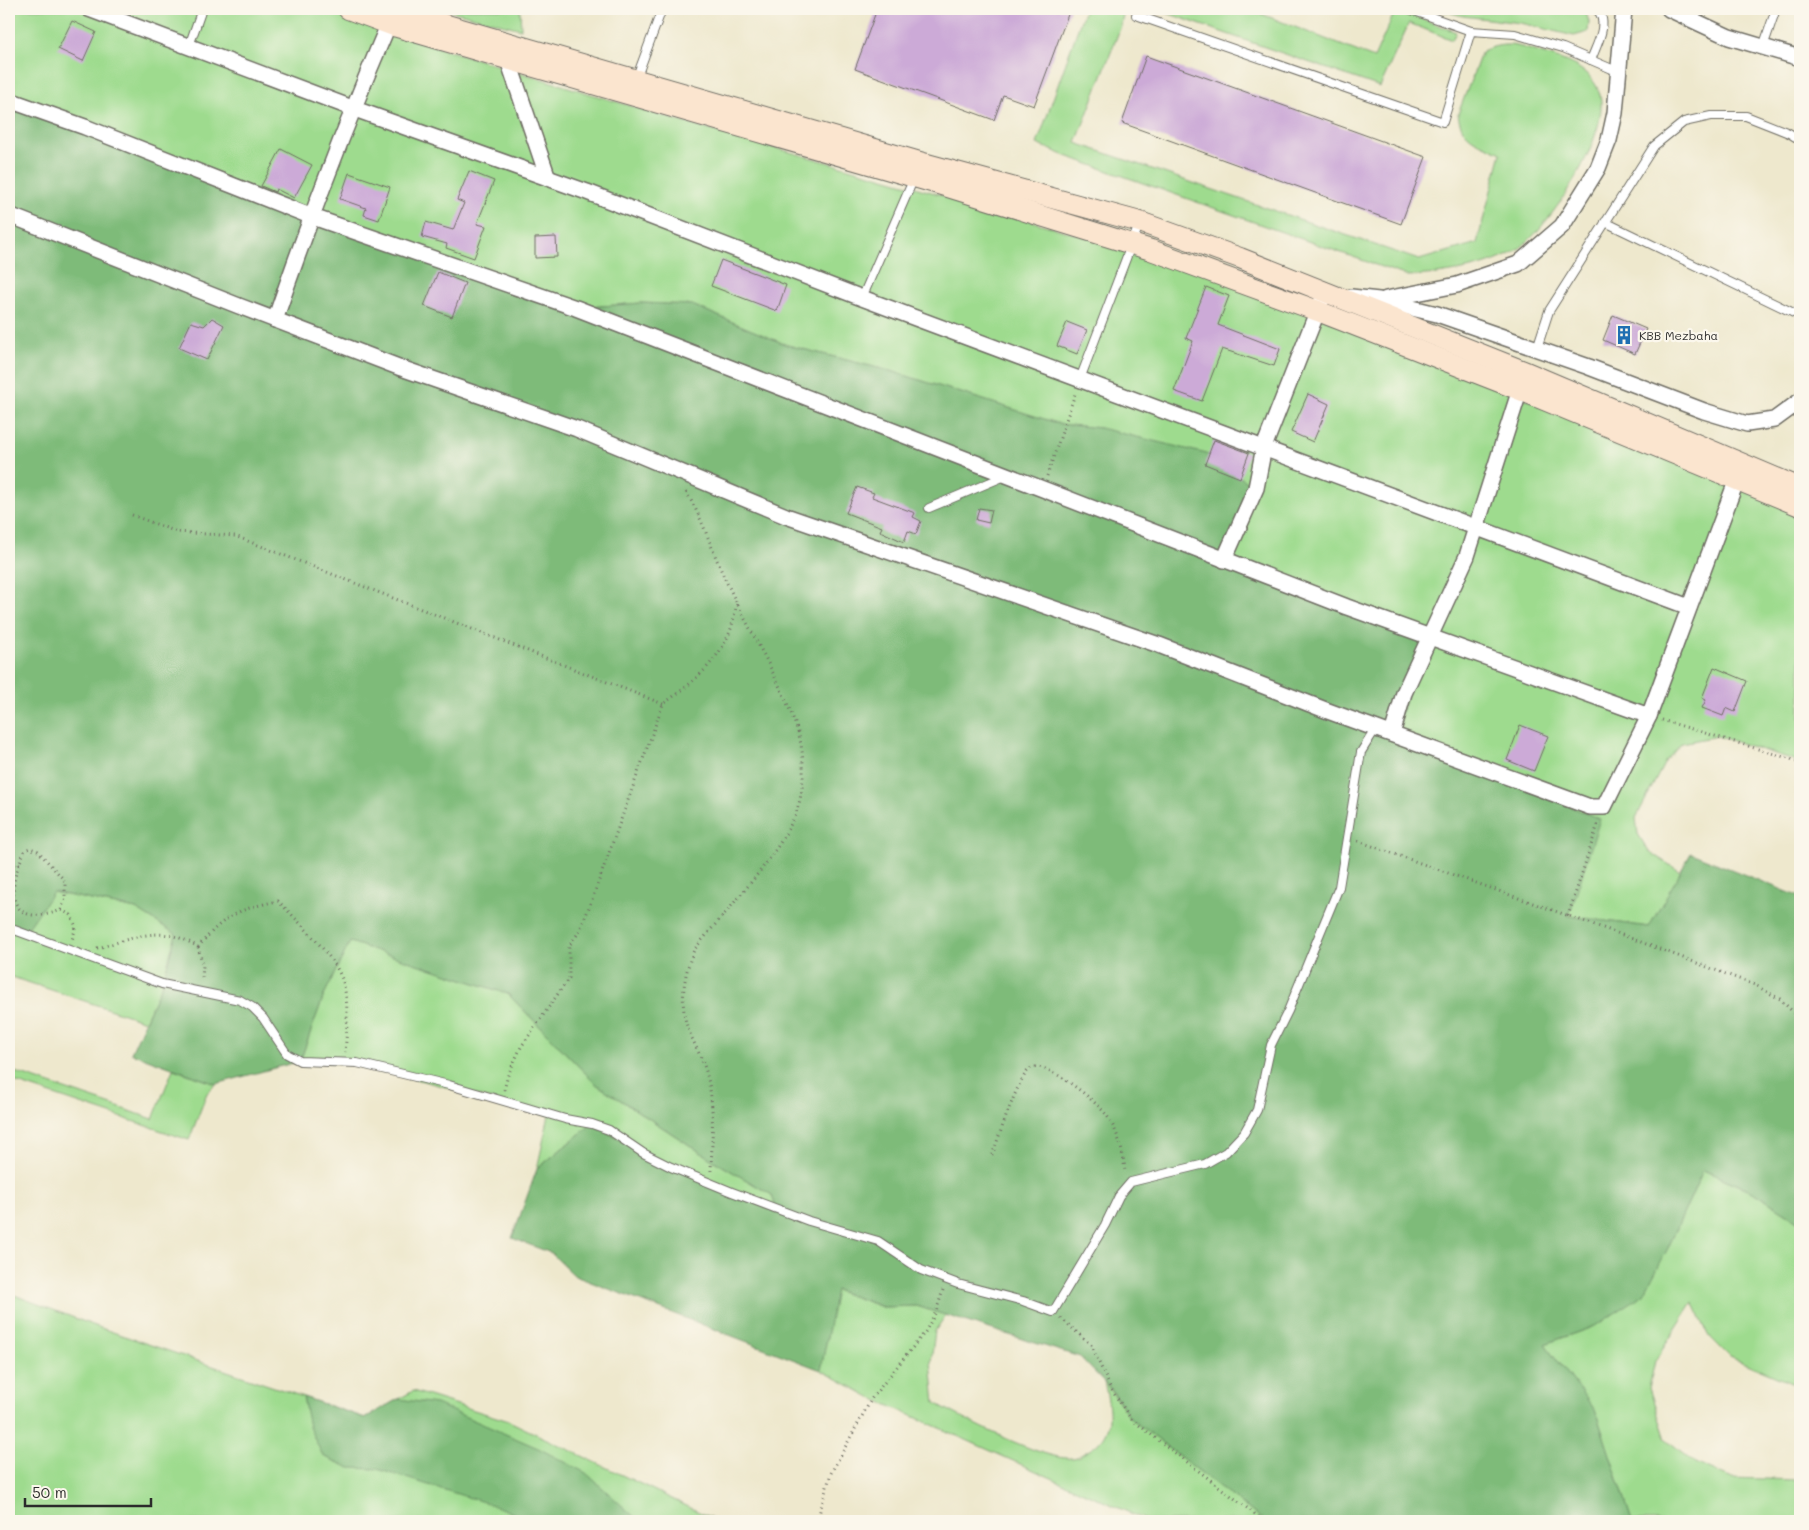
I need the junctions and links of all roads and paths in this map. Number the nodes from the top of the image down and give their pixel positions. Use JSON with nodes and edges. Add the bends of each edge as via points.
{"nodes":[{"id":1,"x":89,"y":9,"type":"edge"},
{"id":2,"x":202,"y":9,"type":"edge"},
{"id":3,"x":348,"y":9,"type":"edge"},
{"id":4,"x":662,"y":9,"type":"edge"},
{"id":5,"x":1138,"y":9,"type":"edge"},
{"id":6,"x":1409,"y":9,"type":"edge"},
{"id":7,"x":1596,"y":9,"type":"edge"},
{"id":8,"x":1624,"y":9,"type":"edge"},
{"id":9,"x":1669,"y":9,"type":"edge"},
{"id":10,"x":1776,"y":9,"type":"edge"},
{"id":11,"x":392,"y":14,"type":"edge"},
{"id":12,"x":1471,"y":30,"type":"junction"},
{"id":13,"x":189,"y":46,"type":"junction"},
{"id":14,"x":1763,"y":47,"type":"junction"},
{"id":15,"x":504,"y":50,"type":"junction"},
{"id":16,"x":1800,"y":58,"type":"edge"},
{"id":17,"x":1591,"y":60,"type":"junction"},
{"id":18,"x":1619,"y":72,"type":"junction"},
{"id":19,"x":636,"y":80,"type":"junction"},
{"id":20,"x":9,"y":100,"type":"edge"},
{"id":21,"x":352,"y":108,"type":"junction"},
{"id":22,"x":1800,"y":140,"type":"edge"},
{"id":23,"x":917,"y":170,"type":"junction"},
{"id":24,"x":548,"y":178,"type":"junction"},
{"id":25,"x":9,"y":215,"type":"edge"},
{"id":26,"x":310,"y":216,"type":"junction"},
{"id":27,"x":1140,"y":222,"type":"junction"},
{"id":28,"x":1605,"y":222,"type":"junction"},
{"id":29,"x":1132,"y":244,"type":"junction"},
{"id":30,"x":862,"y":298,"type":"junction"},
{"id":31,"x":1379,"y":300,"type":"junction"},
{"id":32,"x":1321,"y":302,"type":"junction"},
{"id":33,"x":1800,"y":316,"type":"edge"},
{"id":34,"x":275,"y":320,"type":"junction"},
{"id":35,"x":1537,"y":348,"type":"junction"},
{"id":36,"x":1080,"y":379,"type":"junction"},
{"id":37,"x":1523,"y":381,"type":"junction"},
{"id":38,"x":1800,"y":402,"type":"edge"},
{"id":39,"x":1264,"y":447,"type":"junction"},
{"id":40,"x":671,"y":468,"type":"junction"},
{"id":41,"x":1740,"y":471,"type":"junction"},
{"id":42,"x":1007,"y":475,"type":"junction"},
{"id":43,"x":1800,"y":488,"type":"edge"},
{"id":44,"x":1042,"y":489,"type":"junction"},
{"id":45,"x":1800,"y":506,"type":"edge"},
{"id":46,"x":929,"y":508,"type":"dead end"},
{"id":47,"x":132,"y":515,"type":"dead end"},
{"id":48,"x":1477,"y":526,"type":"junction"},
{"id":49,"x":1224,"y":560,"type":"junction"},
{"id":50,"x":737,"y":604,"type":"junction"},
{"id":51,"x":1689,"y":607,"type":"junction"},
{"id":52,"x":1429,"y":637,"type":"junction"},
{"id":53,"x":663,"y":704,"type":"junction"},
{"id":54,"x":1649,"y":716,"type":"junction"},
{"id":55,"x":1376,"y":728,"type":"junction"},
{"id":56,"x":1392,"y":734,"type":"junction"},
{"id":57,"x":1800,"y":764,"type":"edge"},
{"id":58,"x":1604,"y":806,"type":"junction"},
{"id":59,"x":1348,"y":838,"type":"junction"},
{"id":60,"x":9,"y":863,"type":"edge"},
{"id":61,"x":20,"y":864,"type":"junction"},
{"id":62,"x":61,"y":910,"type":"junction"},
{"id":63,"x":1568,"y":916,"type":"junction"},
{"id":64,"x":9,"y":928,"type":"edge"},
{"id":65,"x":198,"y":946,"type":"junction"},
{"id":66,"x":67,"y":949,"type":"junction"},
{"id":67,"x":79,"y":953,"type":"junction"},
{"id":68,"x":201,"y":992,"type":"junction"},
{"id":69,"x":1800,"y":1019,"type":"edge"},
{"id":70,"x":344,"y":1062,"type":"junction"},
{"id":71,"x":502,"y":1101,"type":"junction"},
{"id":72,"x":992,"y":1155,"type":"dead end"},
{"id":73,"x":711,"y":1184,"type":"junction"},
{"id":74,"x":1125,"y":1189,"type":"junction"},
{"id":75,"x":946,"y":1280,"type":"junction"},
{"id":76,"x":1053,"y":1312,"type":"junction"},
{"id":77,"x":816,"y":1521,"type":"edge"},
{"id":78,"x":1264,"y":1521,"type":"edge"}],
"edges":[{"from":1,"to":13,"type":"street"},
{"from":2,"to":13,"type":"lane"},
{"from":3,"to":11,"type":"main road"},
{"from":4,"to":19,"type":"lane"},
{"from":5,"to":12,"type":"lane","via":[[1136,15],[1443,122]]},
{"from":6,"to":12,"type":"lane"},
{"from":7,"to":17,"type":"lane","via":[[1604,24]]},
{"from":8,"to":18,"type":"street"},
{"from":9,"to":14,"type":"street","via":[[1728,37]]},
{"from":10,"to":14,"type":"lane"},
{"from":11,"to":15,"type":"main road"},
{"from":11,"to":21,"type":"street"},
{"from":12,"to":17,"type":"lane","via":[[1515,34]]},
{"from":13,"to":21,"type":"street"},
{"from":14,"to":16,"type":"street"},
{"from":15,"to":19,"type":"main road"},
{"from":15,"to":23,"type":"main road"},
{"from":15,"to":24,"type":"street"},
{"from":17,"to":18,"type":"lane"},
{"from":18,"to":31,"type":"street","via":[[1615,113],[1598,168],[1562,226],[1518,264],[1457,285]]},
{"from":19,"to":23,"type":"main road"},
{"from":20,"to":26,"type":"street"},
{"from":21,"to":24,"type":"street"},
{"from":21,"to":26,"type":"street"},
{"from":22,"to":28,"type":"lane","via":[[1789,132],[1746,116],[1711,116],[1684,122],[1654,146]]},
{"from":23,"to":27,"type":"main road"},
{"from":23,"to":29,"type":"main road"},
{"from":23,"to":30,"type":"lane"},
{"from":24,"to":30,"type":"street"},
{"from":25,"to":34,"type":"street"},
{"from":26,"to":34,"type":"street"},
{"from":26,"to":42,"type":"street","via":[[576,308]]},
{"from":27,"to":29,"type":"lane"},
{"from":27,"to":32,"type":"main road","via":[[1240,258]]},
{"from":28,"to":33,"type":"lane"},
{"from":28,"to":35,"type":"lane","via":[[1549,311]]},
{"from":29,"to":32,"type":"main road"},
{"from":29,"to":36,"type":"lane"},
{"from":30,"to":36,"type":"street"},
{"from":31,"to":32,"type":"street"},
{"from":31,"to":35,"type":"street","via":[[1437,314]]},
{"from":32,"to":37,"type":"main road"},
{"from":32,"to":39,"type":"street"},
{"from":34,"to":40,"type":"street","via":[[577,429]]},
{"from":35,"to":38,"type":"street","via":[[1747,424],[1774,420]]},
{"from":36,"to":39,"type":"street"},
{"from":36,"to":44,"type":"path"},
{"from":37,"to":41,"type":"main road"},
{"from":37,"to":48,"type":"street"},
{"from":39,"to":48,"type":"street"},
{"from":39,"to":49,"type":"street","via":[[1256,488]]},
{"from":40,"to":50,"type":"path","via":[[689,497]]},
{"from":40,"to":55,"type":"street","via":[[786,516],[1140,638]]},
{"from":41,"to":43,"type":"main road"},
{"from":41,"to":45,"type":"main road"},
{"from":41,"to":51,"type":"street"},
{"from":42,"to":44,"type":"street"},
{"from":42,"to":46,"type":"lane"},
{"from":44,"to":49,"type":"street"},
{"from":47,"to":53,"type":"path","via":[[177,532],[235,536]]},
{"from":48,"to":51,"type":"street"},
{"from":48,"to":52,"type":"street","via":[[1467,556]]},
{"from":49,"to":52,"type":"street"},
{"from":50,"to":53,"type":"path","via":[[729,635],[714,657],[692,684]]},
{"from":50,"to":73,"type":"path","via":[[798,733],[803,785],[797,810],[786,834],[694,950],[688,965],[684,1011],[708,1075],[712,1107]]},
{"from":51,"to":54,"type":"street"},
{"from":52,"to":54,"type":"street"},
{"from":52,"to":56,"type":"street","via":[[1404,693]]},
{"from":53,"to":71,"type":"path","via":[[590,905],[569,946],[569,978],[521,1047],[508,1075]]},
{"from":54,"to":57,"type":"path"},
{"from":54,"to":58,"type":"street"},
{"from":55,"to":56,"type":"street"},
{"from":55,"to":59,"type":"lane","via":[[1361,752]]},
{"from":56,"to":58,"type":"street","via":[[1590,807]]},
{"from":58,"to":63,"type":"path"},
{"from":59,"to":63,"type":"path"},
{"from":59,"to":74,"type":"lane","via":[[1339,887],[1271,1045],[1257,1110],[1244,1133],[1226,1152],[1205,1164],[1131,1182]]},
{"from":60,"to":61,"type":"path"},
{"from":61,"to":62,"type":"path","via":[[14,882],[18,907],[31,916],[45,916]]},
{"from":61,"to":62,"type":"path","via":[[30,848],[38,851],[60,874],[66,889]]},
{"from":62,"to":66,"type":"path","via":[[71,915],[76,927]]},
{"from":63,"to":69,"type":"path","via":[[1755,985],[1780,999]]},
{"from":64,"to":66,"type":"lane"},
{"from":65,"to":67,"type":"path","via":[[183,937],[162,932]]},
{"from":65,"to":68,"type":"path","via":[[203,966]]},
{"from":65,"to":70,"type":"path","via":[[230,914],[278,901],[327,955],[343,982],[347,1028]]},
{"from":66,"to":67,"type":"lane"},
{"from":67,"to":68,"type":"lane","via":[[162,984]]},
{"from":68,"to":70,"type":"lane","via":[[225,995],[252,1007],[287,1054],[300,1062]]},
{"from":70,"to":71,"type":"lane","via":[[393,1071]]},
{"from":71,"to":73,"type":"lane","via":[[609,1130],[643,1153]]},
{"from":72,"to":74,"type":"path","via":[[1022,1078],[1032,1068],[1043,1066],[1071,1083],[1105,1112],[1119,1140]]},
{"from":73,"to":75,"type":"lane","via":[[809,1221],[878,1241],[921,1270]]},
{"from":74,"to":76,"type":"lane"},
{"from":75,"to":76,"type":"lane"},
{"from":75,"to":77,"type":"path","via":[[936,1312],[925,1332],[872,1398],[831,1473]]},
{"from":76,"to":78,"type":"path","via":[[1091,1344],[1110,1388],[1131,1419]]}]}
